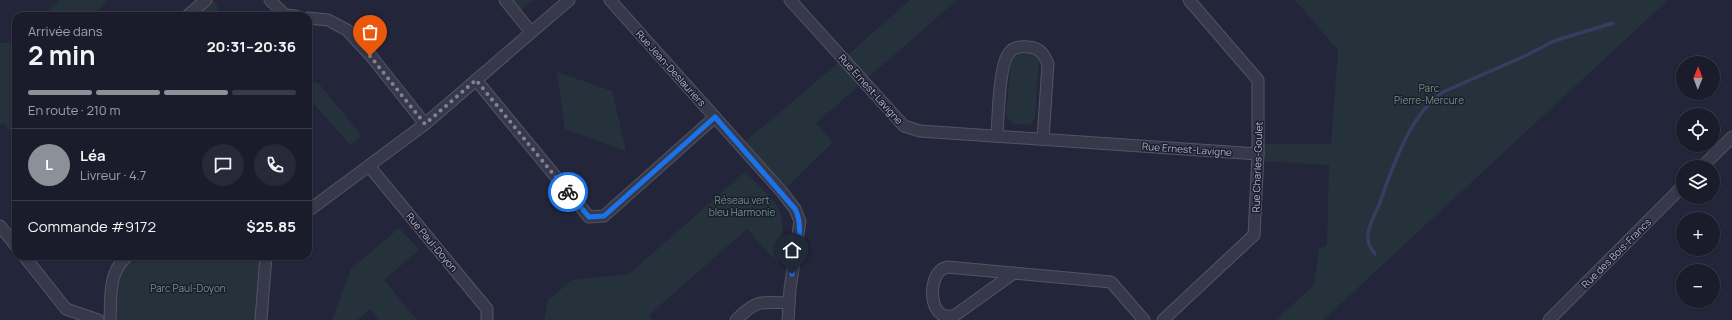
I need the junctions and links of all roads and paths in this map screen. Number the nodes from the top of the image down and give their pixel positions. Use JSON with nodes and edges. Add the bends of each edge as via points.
{"nodes":[{"id":1,"x":206,"y":0,"type":"edge"},
{"id":2,"x":270,"y":0,"type":"edge"},
{"id":3,"x":505,"y":0,"type":"edge"},
{"id":4,"x":569,"y":0,"type":"edge"},
{"id":5,"x":610,"y":0,"type":"edge"},
{"id":6,"x":1189,"y":0,"type":"edge"},
{"id":7,"x":791,"y":1,"type":"edge"},
{"id":8,"x":192,"y":12,"type":"edge"},
{"id":9,"x":282,"y":12,"type":"edge"},
{"id":10,"x":312,"y":18,"type":"edge"},
{"id":11,"x":531,"y":32,"type":"junction"},
{"id":12,"x":476,"y":80,"type":"junction"},
{"id":13,"x":715,"y":117,"type":"junction"},
{"id":14,"x":425,"y":124,"type":"junction"},
{"id":15,"x":997,"y":136,"type":"junction"},
{"id":16,"x":1732,"y":137,"type":"edge"},
{"id":17,"x":1043,"y":139,"type":"junction"},
{"id":18,"x":1258,"y":154,"type":"junction"},
{"id":19,"x":1709,"y":160,"type":"edge"},
{"id":20,"x":369,"y":166,"type":"junction"},
{"id":21,"x":1676,"y":193,"type":"edge"},
{"id":22,"x":312,"y":208,"type":"edge"},
{"id":23,"x":0,"y":226,"type":"edge"},
{"id":24,"x":12,"y":241,"type":"edge"},
{"id":25,"x":27,"y":260,"type":"edge"},
{"id":26,"x":123,"y":260,"type":"edge"},
{"id":27,"x":266,"y":260,"type":"edge"},
{"id":28,"x":1014,"y":273,"type":"junction"},
{"id":29,"x":789,"y":303,"type":"junction"},
{"id":30,"x":98,"y":320,"type":"edge"},
{"id":31,"x":110,"y":320,"type":"edge"},
{"id":32,"x":261,"y":320,"type":"edge"},
{"id":33,"x":487,"y":320,"type":"edge"},
{"id":34,"x":736,"y":320,"type":"edge"},
{"id":35,"x":788,"y":320,"type":"edge"},
{"id":36,"x":1144,"y":320,"type":"edge"},
{"id":37,"x":1163,"y":320,"type":"edge"},
{"id":38,"x":1549,"y":320,"type":"edge"}],
"edges":[{"from":1,"to":8,"type":"street"},
{"from":2,"to":9,"type":"street"},
{"from":3,"to":11,"type":"street"},
{"from":4,"to":11,"type":"street"},
{"from":5,"to":13,"type":"street","name":"Rue Jean-Deslauriers"},
{"from":6,"to":18,"type":"street","name":"Rue Charles-Goulet","via":[[1258,80]]},
{"from":7,"to":15,"type":"street","name":"Rue Ernest-Lavigne","via":[[904,126],[920,131]]},
{"from":10,"to":14,"type":"street","via":[[328,20],[347,30]]},
{"from":11,"to":12,"type":"street"},
{"from":12,"to":13,"type":"street","via":[[589,217],[604,216]]},
{"from":12,"to":14,"type":"street"},
{"from":13,"to":29,"type":"street","name":"Rue Jean-Deslauriers","via":[[791,203],[798,215],[800,227]]},
{"from":14,"to":20,"type":"street"},
{"from":15,"to":17,"type":"street","name":"Rue Ernest-Lavigne"},
{"from":15,"to":17,"type":"street","via":[[1003,65],[1009,52],[1016,47],[1028,47],[1040,50],[1048,64]]},
{"from":16,"to":19,"type":"street"},
{"from":17,"to":18,"type":"street","name":"Rue Ernest-Lavigne"},
{"from":18,"to":37,"type":"street","name":"Rue Charles-Goulet","via":[[1254,235]]},
{"from":20,"to":22,"type":"street"},
{"from":20,"to":33,"type":"street","name":"Rue Paul-Doyon","via":[[487,309]]},
{"from":21,"to":38,"type":"street","name":"Rue des Bois-Francs"},
{"from":23,"to":24,"type":"street"},
{"from":25,"to":30,"type":"street","via":[[66,309]]},
{"from":26,"to":31,"type":"street","via":[[111,280]]},
{"from":27,"to":32,"type":"street"},
{"from":28,"to":28,"type":"street","via":[[947,267],[939,271],[934,279],[933,302],[939,312],[945,316],[954,316]]},
{"from":28,"to":36,"type":"street","via":[[1111,282]]},
{"from":29,"to":34,"type":"street","via":[[762,302],[749,307]]},
{"from":29,"to":35,"type":"street","name":"Rue Jean-Deslauriers"}]}
